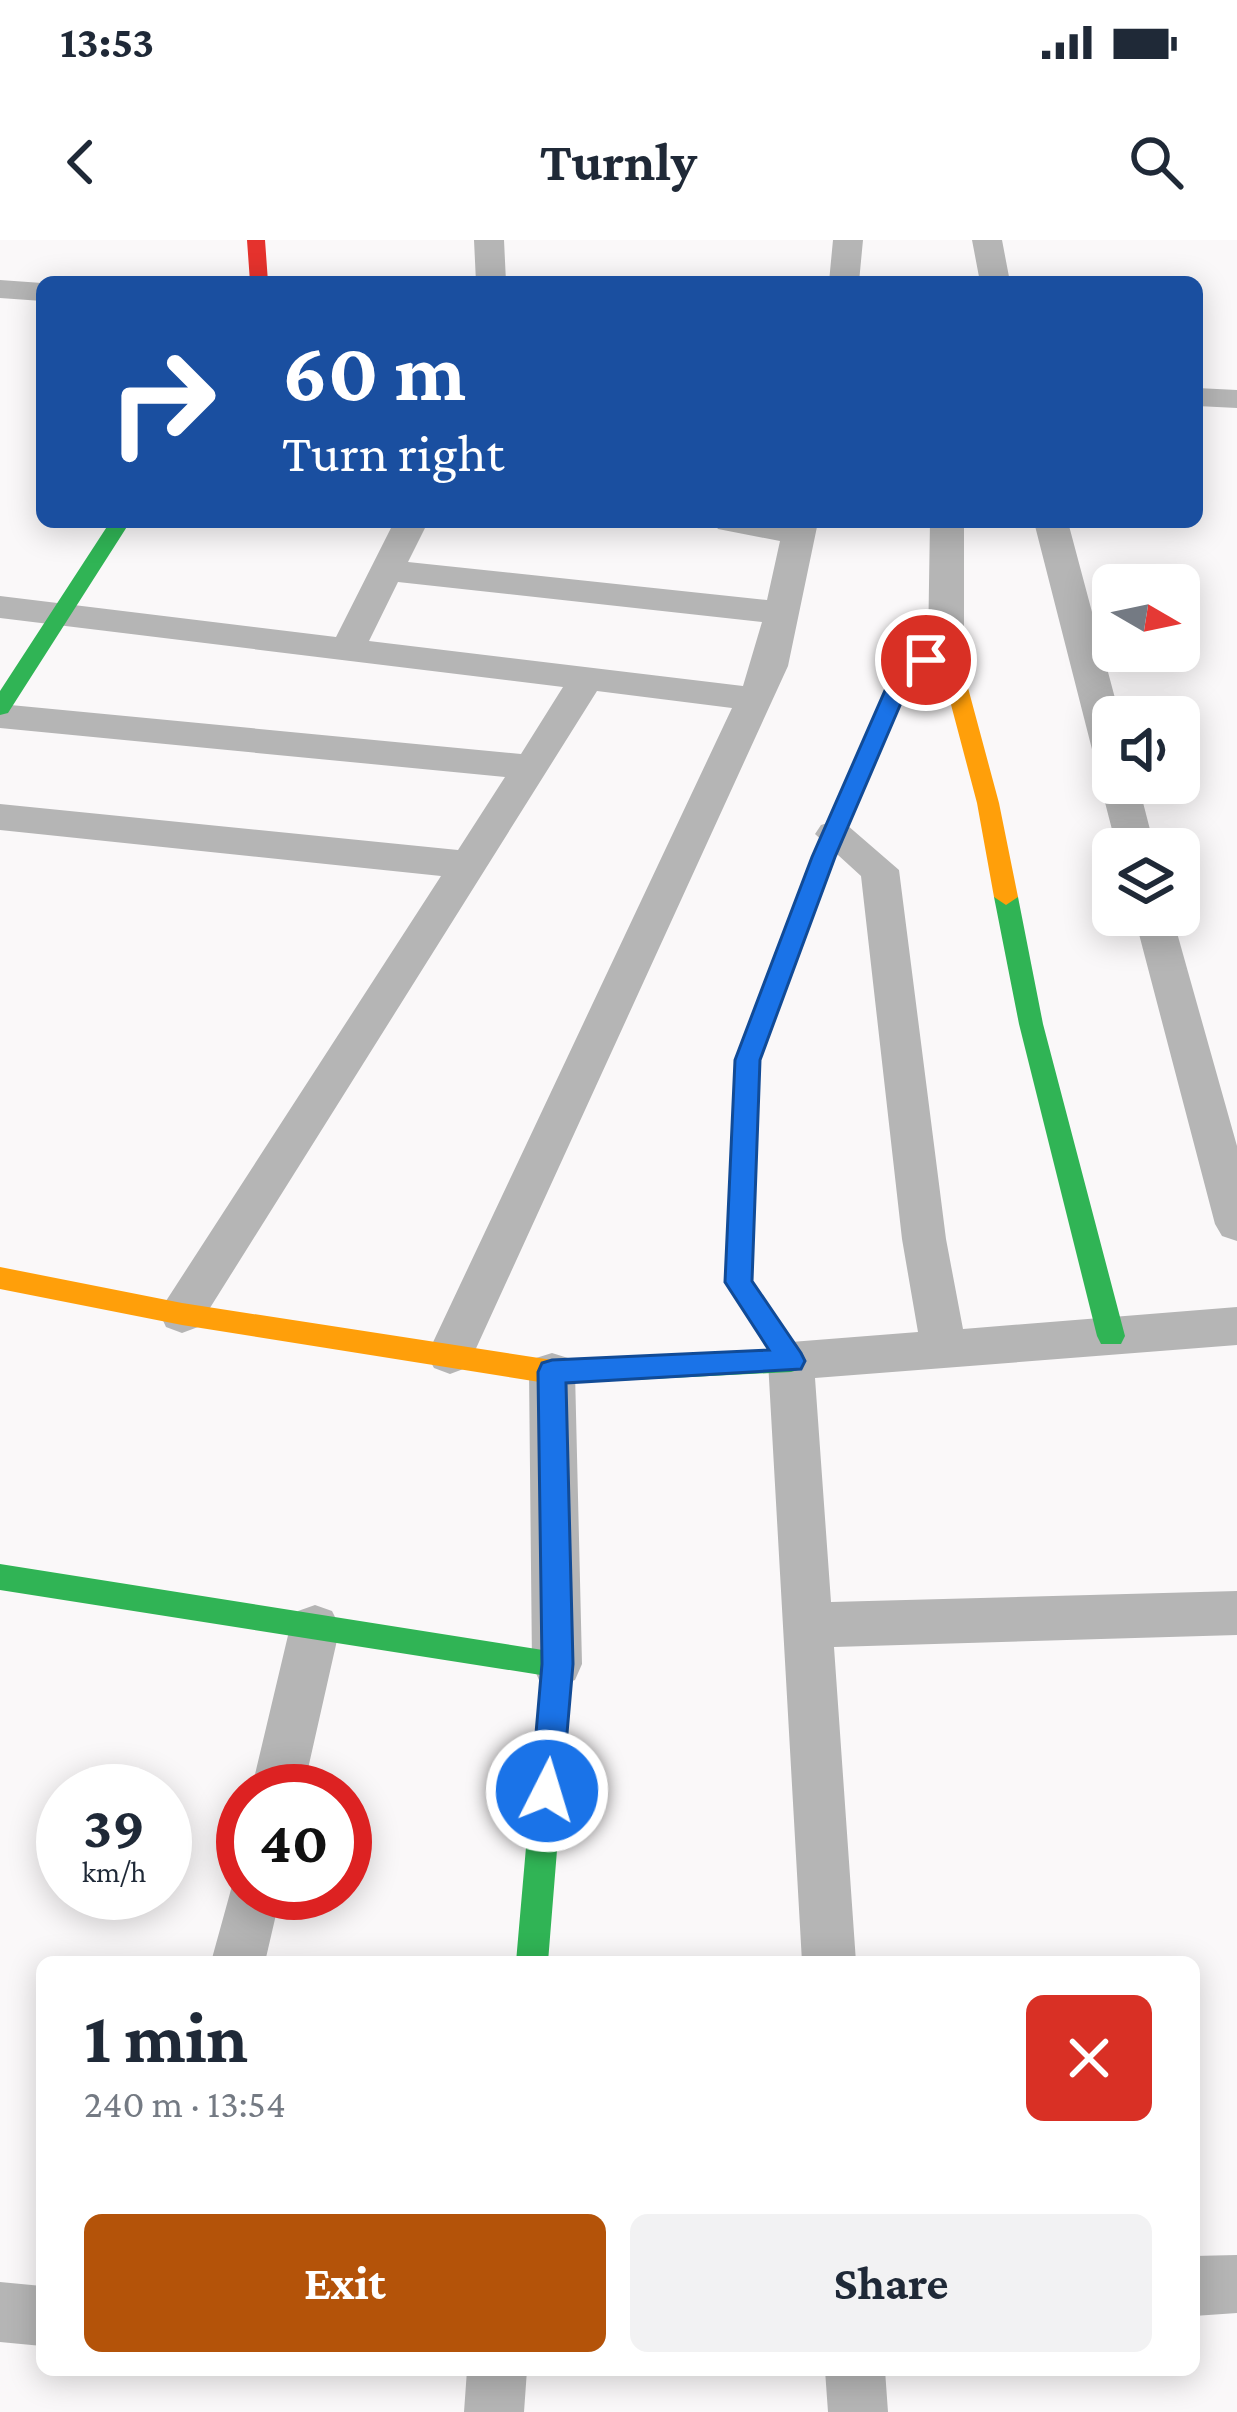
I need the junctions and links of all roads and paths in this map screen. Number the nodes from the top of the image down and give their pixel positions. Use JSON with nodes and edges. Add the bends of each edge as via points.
{"nodes":[{"id":1,"x":256,"y":240,"type":"edge"},
{"id":2,"x":489,"y":240,"type":"edge"},
{"id":3,"x":848,"y":240,"type":"edge"},
{"id":4,"x":987,"y":240,"type":"edge"},
{"id":5,"x":259,"y":276,"type":"edge"},
{"id":6,"x":491,"y":276,"type":"edge"},
{"id":7,"x":845,"y":276,"type":"edge"},
{"id":8,"x":994,"y":276,"type":"edge"},
{"id":9,"x":0,"y":289,"type":"edge"},
{"id":10,"x":36,"y":292,"type":"edge"},
{"id":11,"x":1203,"y":397,"type":"edge"},
{"id":12,"x":1237,"y":399,"type":"edge"},
{"id":13,"x":116,"y":528,"type":"edge"},
{"id":14,"x":408,"y":528,"type":"edge"},
{"id":15,"x":800,"y":528,"type":"edge"},
{"id":16,"x":947,"y":528,"type":"edge"},
{"id":17,"x":1053,"y":528,"type":"edge"},
{"id":18,"x":387,"y":570,"type":"junction"},
{"id":19,"x":0,"y":607,"type":"edge"},
{"id":20,"x":62,"y":612,"type":"junction"},
{"id":21,"x":782,"y":613,"type":"junction"},
{"id":22,"x":350,"y":646,"type":"junction"},
{"id":23,"x":946,"y":647,"type":"junction"},
{"id":24,"x":588,"y":677,"type":"junction"},
{"id":25,"x":1096,"y":696,"type":"edge"},
{"id":26,"x":755,"y":699,"type":"junction"},
{"id":27,"x":0,"y":712,"type":"edge"},
{"id":28,"x":531,"y":766,"type":"junction"},
{"id":29,"x":0,"y":817,"type":"edge"},
{"id":30,"x":834,"y":834,"type":"junction"},
{"id":31,"x":469,"y":865,"type":"junction"},
{"id":32,"x":1160,"y":936,"type":"edge"},
{"id":33,"x":1237,"y":1224,"type":"edge"},
{"id":34,"x":0,"y":1278,"type":"edge"},
{"id":35,"x":182,"y":1314,"type":"junction"},
{"id":36,"x":1237,"y":1326,"type":"edge"},
{"id":37,"x":1111,"y":1336,"type":"junction"},
{"id":38,"x":944,"y":1349,"type":"junction"},
{"id":39,"x":450,"y":1355,"type":"junction"},
{"id":40,"x":791,"y":1361,"type":"junction"},
{"id":41,"x":552,"y":1372,"type":"junction"},
{"id":42,"x":0,"y":1577,"type":"edge"},
{"id":43,"x":1237,"y":1613,"type":"edge"},
{"id":44,"x":808,"y":1625,"type":"junction"},
{"id":45,"x":315,"y":1627,"type":"junction"},
{"id":46,"x":557,"y":1664,"type":"junction"},
{"id":47,"x":283,"y":1764,"type":"edge"},
{"id":48,"x":248,"y":1920,"type":"edge"},
{"id":49,"x":239,"y":1956,"type":"edge"},
{"id":50,"x":533,"y":1956,"type":"edge"},
{"id":51,"x":829,"y":1956,"type":"edge"},
{"id":52,"x":1237,"y":2284,"type":"edge"},
{"id":53,"x":1200,"y":2286,"type":"edge"},
{"id":54,"x":0,"y":2312,"type":"edge"},
{"id":55,"x":36,"y":2315,"type":"edge"},
{"id":56,"x":497,"y":2376,"type":"edge"},
{"id":57,"x":855,"y":2376,"type":"edge"},
{"id":58,"x":494,"y":2412,"type":"edge"},
{"id":59,"x":858,"y":2412,"type":"edge"}],
"edges":[{"from":1,"to":5,"type":"street"},
{"from":2,"to":6,"type":"street"},
{"from":3,"to":7,"type":"street"},
{"from":4,"to":8,"type":"street"},
{"from":9,"to":10,"type":"street"},
{"from":11,"to":12,"type":"street"},
{"from":13,"to":20,"type":"street"},
{"from":14,"to":18,"type":"street"},
{"from":15,"to":21,"type":"street"},
{"from":16,"to":23,"type":"street"},
{"from":17,"to":25,"type":"street"},
{"from":18,"to":21,"type":"street"},
{"from":18,"to":22,"type":"street"},
{"from":19,"to":20,"type":"street"},
{"from":20,"to":22,"type":"street"},
{"from":20,"to":27,"type":"street"},
{"from":21,"to":26,"type":"street"},
{"from":22,"to":24,"type":"street"},
{"from":23,"to":30,"type":"street","via":[[898,686]]},
{"from":23,"to":37,"type":"street"},
{"from":24,"to":26,"type":"street"},
{"from":24,"to":28,"type":"street"},
{"from":26,"to":39,"type":"street"},
{"from":27,"to":28,"type":"street"},
{"from":28,"to":31,"type":"street"},
{"from":29,"to":31,"type":"street"},
{"from":30,"to":38,"type":"street","via":[[880,870]]},
{"from":30,"to":40,"type":"street","via":[[748,1060],[739,1282]]},
{"from":31,"to":35,"type":"street"},
{"from":32,"to":33,"type":"street"},
{"from":34,"to":35,"type":"street"},
{"from":35,"to":39,"type":"street"},
{"from":36,"to":37,"type":"street"},
{"from":37,"to":38,"type":"street"},
{"from":38,"to":40,"type":"street"},
{"from":39,"to":41,"type":"street"},
{"from":40,"to":41,"type":"street"},
{"from":40,"to":44,"type":"street"},
{"from":41,"to":46,"type":"street"},
{"from":42,"to":45,"type":"street"},
{"from":43,"to":44,"type":"street"},
{"from":44,"to":51,"type":"street"},
{"from":45,"to":46,"type":"street"},
{"from":45,"to":47,"type":"street"},
{"from":46,"to":50,"type":"street"},
{"from":48,"to":49,"type":"street"},
{"from":52,"to":53,"type":"street"},
{"from":54,"to":55,"type":"street"},
{"from":56,"to":58,"type":"street"},
{"from":57,"to":59,"type":"street"}]}
